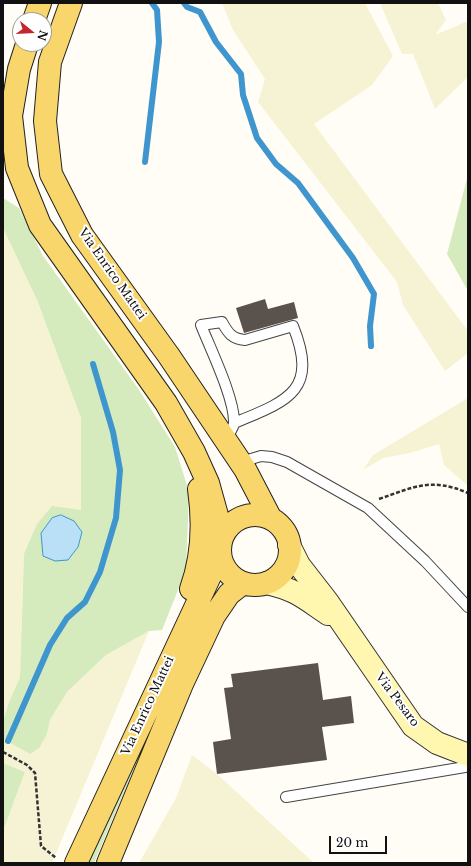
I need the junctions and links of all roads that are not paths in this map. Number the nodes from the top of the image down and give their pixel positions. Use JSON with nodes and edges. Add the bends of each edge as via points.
{"nodes":[{"id":1,"x":71,"y":3,"type":"edge"},
{"id":2,"x":24,"y":52,"type":"edge"},
{"id":3,"x":229,"y":431,"type":"junction"},
{"id":4,"x":194,"y":452,"type":"junction"},
{"id":5,"x":241,"y":462,"type":"junction"},
{"id":6,"x":271,"y":519,"type":"junction"},
{"id":7,"x":220,"y":544,"type":"junction"},
{"id":8,"x":289,"y":545,"type":"junction"},
{"id":9,"x":243,"y":583,"type":"junction"},
{"id":10,"x":267,"y":583,"type":"junction"},
{"id":11,"x":468,"y":607,"type":"edge"},
{"id":12,"x":343,"y":624,"type":"junction"},
{"id":13,"x":150,"y":702,"type":"junction"},
{"id":14,"x":468,"y":756,"type":"edge"},
{"id":15,"x":286,"y":797,"type":"dead end"},
{"id":16,"x":67,"y":861,"type":"edge"},
{"id":17,"x":108,"y":863,"type":"edge"}],
"edges":[{"from":1,"to":3,"type":"main road","name":"Via Enrico Mattei","via":[[50,62],[45,121],[52,174],[82,235]]},
{"from":2,"to":4,"type":"main road","via":[[19,69],[12,116],[18,168],[40,225],[166,403]]},
{"from":3,"to":3,"type":"lane","via":[[276,405],[293,392],[304,367],[301,345],[293,326],[245,340],[228,334],[222,322],[201,325],[229,396]]},
{"from":3,"to":5,"type":"main road","name":"Via Enrico Mattei"},
{"from":4,"to":7,"type":"main road","via":[[208,483],[218,520]]},
{"from":4,"to":13,"type":"main road","via":[[202,512],[198,571]]},
{"from":5,"to":6,"type":"main road","name":"Via Enrico Mattei"},
{"from":5,"to":11,"type":"lane","via":[[261,456],[287,462],[368,508],[425,561]]},
{"from":6,"to":7,"type":"main road","via":[[260,515],[248,515],[236,520],[227,528]]},
{"from":6,"to":8,"type":"main road","via":[[280,526]]},
{"from":7,"to":9,"type":"main road","via":[[226,570],[233,578]]},
{"from":7,"to":13,"type":"main road","name":"Via Enrico Mattei","via":[[210,576]]},
{"from":8,"to":10,"type":"main road","via":[[289,557],[285,568],[278,577]]},
{"from":8,"to":12,"type":"street","name":"Via Pesaro","via":[[299,565]]},
{"from":9,"to":10,"type":"main road"},
{"from":9,"to":17,"type":"main road","name":"Via Enrico Mattei","via":[[229,594],[214,616],[182,684]]},
{"from":10,"to":12,"type":"street","name":"Via Pesaro","via":[[286,587],[300,594]]},
{"from":12,"to":14,"type":"street","name":"Via Pesaro","via":[[413,726],[437,743]]},
{"from":13,"to":16,"type":"main road","name":"Via Enrico Mattei"},
{"from":14,"to":15,"type":"lane","via":[[465,767]]}]}
